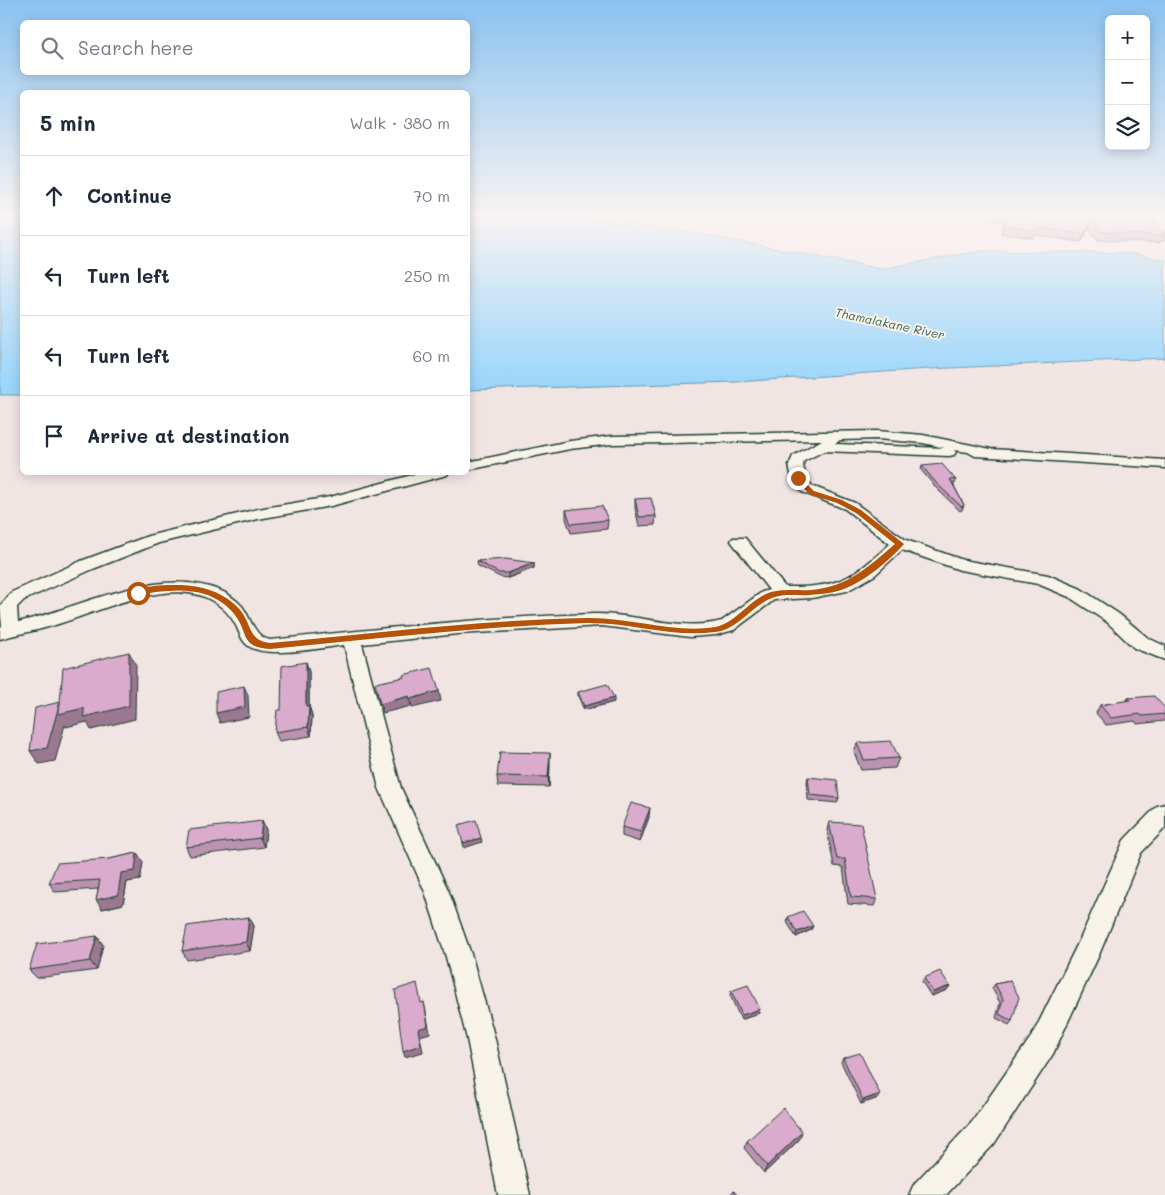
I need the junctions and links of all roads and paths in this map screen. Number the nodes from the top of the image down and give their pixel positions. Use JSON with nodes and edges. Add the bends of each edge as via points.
{"nodes":[{"id":1,"x":829,"y":442,"type":"junction"},
{"id":2,"x":1165,"y":464,"type":"edge"},
{"id":3,"x":470,"y":466,"type":"edge"},
{"id":4,"x":431,"y":475,"type":"edge"},
{"id":5,"x":739,"y":540,"type":"dead end"},
{"id":6,"x":900,"y":544,"type":"junction"},
{"id":7,"x":780,"y":593,"type":"junction"},
{"id":8,"x":6,"y":631,"type":"edge"},
{"id":9,"x":350,"y":637,"type":"junction"},
{"id":10,"x":1165,"y":653,"type":"edge"},
{"id":11,"x":1165,"y":813,"type":"edge"},
{"id":12,"x":514,"y":1195,"type":"edge"},
{"id":13,"x":925,"y":1195,"type":"edge"}],
"edges":[{"from":1,"to":2,"type":"street","via":[[913,452],[987,452]]},
{"from":1,"to":3,"type":"street","via":[[725,437],[612,440],[570,445]]},
{"from":1,"to":6,"type":"street","via":[[798,459],[797,473],[803,485],[811,492],[850,506]]},
{"from":4,"to":8,"type":"street","via":[[331,501],[258,514],[154,539],[18,596],[6,610]]},
{"from":5,"to":7,"type":"street"},
{"from":6,"to":7,"type":"street","via":[[869,571],[841,587]]},
{"from":6,"to":10,"type":"street","via":[[960,565],[1050,582],[1075,593],[1141,643]]},
{"from":7,"to":9,"type":"street","via":[[758,602],[728,626],[702,632],[594,620]]},
{"from":8,"to":9,"type":"street","via":[[138,593],[164,587],[186,587],[212,593],[227,602],[238,613],[252,641],[258,645],[308,644]]},
{"from":9,"to":12,"type":"street","via":[[390,788],[437,892],[459,957],[481,1039]]},
{"from":11,"to":13,"type":"street","via":[[1132,847],[1043,1044],[983,1134]]}]}
